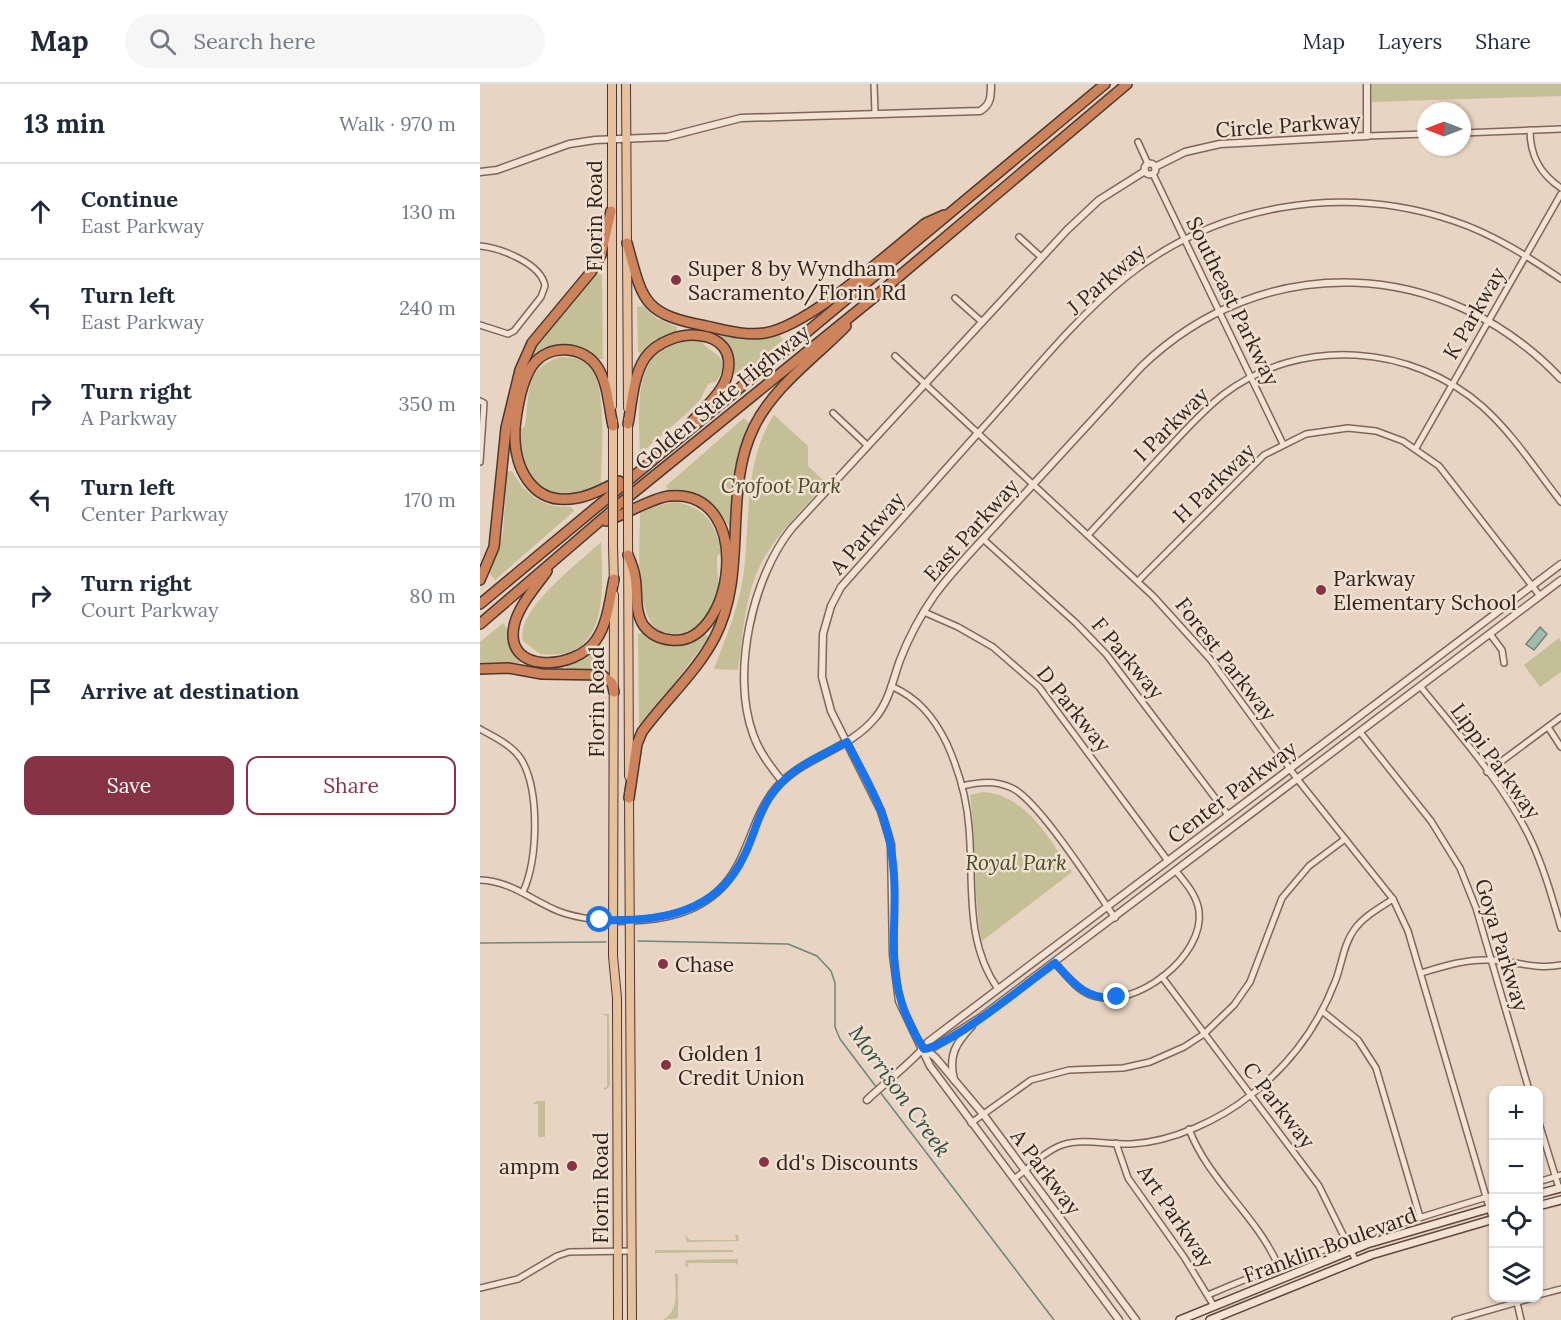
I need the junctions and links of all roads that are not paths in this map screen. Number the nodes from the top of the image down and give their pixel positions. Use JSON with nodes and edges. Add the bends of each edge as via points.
{"nodes":[{"id":1,"x":612,"y":84,"type":"edge"},
{"id":2,"x":626,"y":84,"type":"edge"},
{"id":3,"x":874,"y":84,"type":"edge"},
{"id":4,"x":991,"y":84,"type":"edge"},
{"id":5,"x":1105,"y":84,"type":"edge"},
{"id":6,"x":1128,"y":84,"type":"edge"},
{"id":7,"x":1367,"y":84,"type":"edge"},
{"id":8,"x":875,"y":113,"type":"junction"},
{"id":9,"x":1561,"y":129,"type":"edge"},
{"id":10,"x":1530,"y":130,"type":"junction"},
{"id":11,"x":1471,"y":133,"type":"edge"},
{"id":12,"x":1417,"y":134,"type":"edge"},
{"id":13,"x":1367,"y":136,"type":"junction"},
{"id":14,"x":611,"y":139,"type":"junction"},
{"id":15,"x":626,"y":139,"type":"junction"},
{"id":16,"x":1138,"y":142,"type":"dead end"},
{"id":17,"x":1152,"y":165,"type":"junction"},
{"id":18,"x":1145,"y":171,"type":"junction"},
{"id":19,"x":480,"y":172,"type":"edge"},
{"id":20,"x":1153,"y":174,"type":"junction"},
{"id":21,"x":1561,"y":188,"type":"edge"},
{"id":22,"x":1561,"y":194,"type":"edge"},
{"id":23,"x":957,"y":208,"type":"junction"},
{"id":24,"x":611,"y":211,"type":"junction"},
{"id":25,"x":1019,"y":237,"type":"dead end"},
{"id":26,"x":1186,"y":239,"type":"junction"},
{"id":27,"x":627,"y":243,"type":"junction"},
{"id":28,"x":480,"y":246,"type":"edge"},
{"id":29,"x":1526,"y":255,"type":"junction"},
{"id":30,"x":1041,"y":257,"type":"junction"},
{"id":31,"x":1561,"y":279,"type":"edge"},
{"id":32,"x":877,"y":295,"type":"junction"},
{"id":33,"x":955,"y":298,"type":"dead end"},
{"id":34,"x":1220,"y":310,"type":"junction"},
{"id":35,"x":982,"y":322,"type":"junction"},
{"id":36,"x":1489,"y":322,"type":"junction"},
{"id":37,"x":480,"y":325,"type":"edge"},
{"id":38,"x":895,"y":356,"type":"dead end"},
{"id":39,"x":1251,"y":377,"type":"junction"},
{"id":40,"x":1561,"y":379,"type":"edge"},
{"id":41,"x":925,"y":384,"type":"junction"},
{"id":42,"x":1452,"y":384,"type":"junction"},
{"id":43,"x":480,"y":401,"type":"edge"},
{"id":44,"x":833,"y":413,"type":"dead end"},
{"id":45,"x":628,"y":424,"type":"junction"},
{"id":46,"x":613,"y":426,"type":"junction"},
{"id":47,"x":978,"y":432,"type":"junction"},
{"id":48,"x":674,"y":443,"type":"junction"},
{"id":49,"x":1283,"y":444,"type":"junction"},
{"id":50,"x":868,"y":446,"type":"junction"},
{"id":51,"x":1416,"y":447,"type":"junction"},
{"id":52,"x":480,"y":462,"type":"edge"},
{"id":53,"x":640,"y":471,"type":"junction"},
{"id":54,"x":1034,"y":484,"type":"junction"},
{"id":55,"x":1561,"y":502,"type":"edge"},
{"id":56,"x":598,"y":524,"type":"junction"},
{"id":57,"x":1089,"y":535,"type":"junction"},
{"id":58,"x":983,"y":539,"type":"junction"},
{"id":59,"x":628,"y":555,"type":"junction"},
{"id":60,"x":553,"y":561,"type":"junction"},
{"id":61,"x":1561,"y":564,"type":"edge"},
{"id":62,"x":614,"y":579,"type":"junction"},
{"id":63,"x":480,"y":580,"type":"edge"},
{"id":64,"x":1561,"y":580,"type":"edge"},
{"id":65,"x":1138,"y":581,"type":"junction"},
{"id":66,"x":1533,"y":585,"type":"junction"},
{"id":67,"x":1540,"y":596,"type":"junction"},
{"id":68,"x":480,"y":604,"type":"edge"},
{"id":69,"x":924,"y":612,"type":"junction"},
{"id":70,"x":480,"y":624,"type":"edge"},
{"id":71,"x":1490,"y":634,"type":"junction"},
{"id":72,"x":1504,"y":663,"type":"dead end"},
{"id":73,"x":480,"y":669,"type":"edge"},
{"id":74,"x":891,"y":686,"type":"junction"},
{"id":75,"x":1420,"y":686,"type":"junction"},
{"id":76,"x":614,"y":692,"type":"junction"},
{"id":77,"x":1561,"y":717,"type":"edge"},
{"id":78,"x":1548,"y":727,"type":"junction"},
{"id":79,"x":480,"y":729,"type":"edge"},
{"id":80,"x":1360,"y":732,"type":"junction"},
{"id":81,"x":847,"y":742,"type":"junction"},
{"id":82,"x":1561,"y":747,"type":"edge"},
{"id":83,"x":1291,"y":770,"type":"junction"},
{"id":84,"x":1487,"y":772,"type":"junction"},
{"id":85,"x":1298,"y":780,"type":"junction"},
{"id":86,"x":782,"y":782,"type":"junction"},
{"id":87,"x":962,"y":786,"type":"junction"},
{"id":88,"x":629,"y":798,"type":"junction"},
{"id":89,"x":1228,"y":815,"type":"junction"},
{"id":90,"x":1344,"y":839,"type":"junction"},
{"id":91,"x":1168,"y":861,"type":"junction"},
{"id":92,"x":1176,"y":871,"type":"junction"},
{"id":93,"x":480,"y":880,"type":"edge"},
{"id":94,"x":523,"y":892,"type":"junction"},
{"id":95,"x":1393,"y":899,"type":"junction"},
{"id":96,"x":1107,"y":906,"type":"junction"},
{"id":97,"x":1115,"y":918,"type":"junction"},
{"id":98,"x":613,"y":921,"type":"junction"},
{"id":99,"x":629,"y":921,"type":"junction"},
{"id":100,"x":1561,"y":928,"type":"edge"},
{"id":101,"x":1490,"y":960,"type":"junction"},
{"id":102,"x":1055,"y":963,"type":"junction"},
{"id":103,"x":1561,"y":965,"type":"edge"},
{"id":104,"x":1421,"y":973,"type":"junction"},
{"id":105,"x":1162,"y":977,"type":"junction"},
{"id":106,"x":998,"y":989,"type":"junction"},
{"id":107,"x":1322,"y":1011,"type":"junction"},
{"id":108,"x":981,"y":1017,"type":"junction"},
{"id":109,"x":1204,"y":1034,"type":"junction"},
{"id":110,"x":924,"y":1049,"type":"junction"},
{"id":111,"x":954,"y":1080,"type":"junction"},
{"id":112,"x":1528,"y":1086,"type":"edge"},
{"id":113,"x":1251,"y":1095,"type":"junction"},
{"id":114,"x":867,"y":1100,"type":"dead end"},
{"id":115,"x":983,"y":1114,"type":"junction"},
{"id":116,"x":971,"y":1123,"type":"junction"},
{"id":117,"x":1189,"y":1130,"type":"junction"},
{"id":118,"x":1543,"y":1132,"type":"edge"},
{"id":119,"x":1116,"y":1143,"type":"junction"},
{"id":120,"x":1025,"y":1172,"type":"junction"},
{"id":121,"x":1558,"y":1176,"type":"edge"},
{"id":122,"x":1014,"y":1179,"type":"junction"},
{"id":123,"x":1543,"y":1181,"type":"edge"},
{"id":124,"x":1560,"y":1188,"type":"edge"},
{"id":125,"x":1543,"y":1193,"type":"edge"},
{"id":126,"x":1489,"y":1196,"type":"edge"},
{"id":127,"x":1486,"y":1197,"type":"junction"},
{"id":128,"x":1561,"y":1200,"type":"edge"},
{"id":129,"x":1489,"y":1203,"type":"edge"},
{"id":130,"x":1543,"y":1205,"type":"edge"},
{"id":131,"x":1489,"y":1208,"type":"edge"},
{"id":132,"x":1420,"y":1217,"type":"junction"},
{"id":133,"x":1489,"y":1222,"type":"edge"},
{"id":134,"x":1347,"y":1240,"type":"junction"},
{"id":135,"x":617,"y":1251,"type":"junction"},
{"id":136,"x":632,"y":1251,"type":"junction"},
{"id":137,"x":1352,"y":1251,"type":"junction"},
{"id":138,"x":1356,"y":1262,"type":"junction"},
{"id":139,"x":1278,"y":1265,"type":"junction"},
{"id":140,"x":480,"y":1288,"type":"edge"},
{"id":141,"x":1561,"y":1289,"type":"edge"},
{"id":142,"x":1543,"y":1294,"type":"edge"},
{"id":143,"x":1208,"y":1295,"type":"junction"},
{"id":144,"x":1510,"y":1302,"type":"edge"},
{"id":145,"x":1516,"y":1302,"type":"edge"},
{"id":146,"x":1214,"y":1306,"type":"junction"},
{"id":147,"x":618,"y":1320,"type":"edge"},
{"id":148,"x":632,"y":1320,"type":"edge"},
{"id":149,"x":1119,"y":1320,"type":"edge"},
{"id":150,"x":1136,"y":1320,"type":"edge"},
{"id":151,"x":1180,"y":1320,"type":"edge"},
{"id":152,"x":1210,"y":1320,"type":"edge"},
{"id":153,"x":1455,"y":1320,"type":"edge"},
{"id":154,"x":1521,"y":1320,"type":"edge"}],
"edges":[{"from":1,"to":14,"type":"main road","name":"Florin Road"},
{"from":2,"to":15,"type":"main road","name":"Florin Road"},
{"from":3,"to":8,"type":"street"},
{"from":4,"to":8,"type":"street","via":[[987,107],[972,112]]},
{"from":5,"to":23,"type":"highway","name":"Golden State Highway"},
{"from":6,"to":32,"type":"highway","name":"Golden State Highway"},
{"from":7,"to":13,"type":"street"},
{"from":8,"to":15,"type":"street","via":[[741,118],[667,137]]},
{"from":9,"to":10,"type":"street"},
{"from":10,"to":11,"type":"street"},
{"from":10,"to":21,"type":"street","via":[[1538,166]]},
{"from":12,"to":13,"type":"street","name":"Circle Parkway"},
{"from":13,"to":17,"type":"street","name":"Circle Parkway","via":[[1220,144]]},
{"from":14,"to":15,"type":"street"},
{"from":14,"to":19,"type":"street","via":[[552,148],[514,165]]},
{"from":14,"to":24,"type":"main road","name":"Florin Road"},
{"from":15,"to":27,"type":"main road","name":"Florin Road"},
{"from":16,"to":17,"type":"street"},
{"from":17,"to":18,"type":"street"},
{"from":17,"to":20,"type":"street"},
{"from":18,"to":20,"type":"street"},
{"from":18,"to":30,"type":"street","via":[[1099,200]]},
{"from":20,"to":26,"type":"street","name":"Southeast Parkway"},
{"from":22,"to":29,"type":"street","name":"K Parkway"},
{"from":23,"to":27,"type":"highway","via":[[926,223],[801,320],[764,333],[743,334],[663,316],[640,291]]},
{"from":23,"to":48,"type":"highway","name":"Golden State Highway"},
{"from":24,"to":46,"type":"main road","name":"Florin Road"},
{"from":24,"to":63,"type":"highway","via":[[596,264],[532,343],[520,370],[506,428],[494,547]]},
{"from":25,"to":30,"type":"street"},
{"from":26,"to":29,"type":"street","name":"J Parkway","via":[[1226,222],[1273,209],[1360,202],[1408,208],[1455,221]]},
{"from":26,"to":34,"type":"street","name":"Southeast Parkway"},
{"from":26,"to":47,"type":"street","name":"J Parkway","via":[[1146,263],[1108,293]]},
{"from":27,"to":45,"type":"main road","name":"Florin Road"},
{"from":28,"to":37,"type":"street","via":[[513,255],[544,280],[542,297],[508,334]]},
{"from":29,"to":31,"type":"street","name":"J Parkway"},
{"from":29,"to":36,"type":"street","name":"K Parkway"},
{"from":30,"to":35,"type":"street"},
{"from":32,"to":56,"type":"highway","name":"Golden State Highway"},
{"from":32,"to":88,"type":"highway","via":[[780,389],[754,427],[743,457],[734,567],[725,611],[703,656],[642,732]]},
{"from":33,"to":35,"type":"street"},
{"from":34,"to":36,"type":"street","name":"East Parkway","via":[[1286,288],[1352,282],[1420,293]]},
{"from":34,"to":39,"type":"street","name":"Southeast Parkway"},
{"from":34,"to":54,"type":"street","name":"East Parkway","via":[[1156,354]]},
{"from":35,"to":41,"type":"street"},
{"from":36,"to":40,"type":"street","name":"East Parkway","via":[[1528,349]]},
{"from":36,"to":42,"type":"street","name":"K Parkway"},
{"from":38,"to":41,"type":"street","name":"Forest Parkway"},
{"from":39,"to":42,"type":"street","name":"I Parkway","via":[[1298,360],[1348,354],[1404,363]]},
{"from":39,"to":49,"type":"street","name":"Southeast Parkway"},
{"from":39,"to":57,"type":"street","name":"I Parkway","via":[[1204,411]]},
{"from":41,"to":47,"type":"street","name":"Forest Parkway"},
{"from":41,"to":50,"type":"street"},
{"from":42,"to":51,"type":"street","name":"K Parkway"},
{"from":42,"to":55,"type":"street","name":"I Parkway","via":[[1495,419]]},
{"from":43,"to":52,"type":"street","via":[[485,412]]},
{"from":44,"to":50,"type":"street"},
{"from":45,"to":48,"type":"highway","via":[[638,372],[656,346],[685,334],[713,339],[728,359],[728,375]]},
{"from":45,"to":59,"type":"main road","name":"Florin Road","bridge":true},
{"from":46,"to":53,"type":"highway","via":[[604,382],[590,359],[566,349],[541,357],[532,367],[516,418],[514,445],[522,474],[546,494],[576,499]]},
{"from":46,"to":62,"type":"main road","name":"Florin Road","bridge":true},
{"from":47,"to":54,"type":"street","name":"Forest Parkway"},
{"from":47,"to":81,"type":"street","name":"A Parkway","via":[[854,570],[831,606],[822,641],[822,676],[831,711]]},
{"from":48,"to":53,"type":"highway","name":"Golden State Highway"},
{"from":49,"to":51,"type":"street","name":"H Parkway","via":[[1313,432],[1348,428],[1383,433]]},
{"from":49,"to":65,"type":"street","name":"H Parkway","via":[[1254,464]]},
{"from":50,"to":86,"type":"street","via":[[781,542],[757,593],[745,667],[745,704],[753,735]]},
{"from":51,"to":66,"type":"street","name":"H Parkway","via":[[1449,476]]},
{"from":53,"to":68,"type":"highway","name":"Golden State Highway"},
{"from":54,"to":57,"type":"street","name":"Forest Parkway"},
{"from":54,"to":58,"type":"street","name":"East Parkway"},
{"from":56,"to":59,"type":"highway","via":[[668,496],[683,496],[711,510],[726,536],[727,551],[714,616],[705,628],[678,641],[649,631],[639,616],[635,575]]},
{"from":56,"to":60,"type":"highway","name":"Golden State Highway"},
{"from":57,"to":65,"type":"street","name":"Forest Parkway"},
{"from":58,"to":69,"type":"street","name":"East Parkway"},
{"from":58,"to":89,"type":"street","name":"F Parkway","via":[[1106,654]]},
{"from":59,"to":88,"type":"main road","name":"Florin Road"},
{"from":60,"to":62,"type":"highway","via":[[514,626],[518,650],[533,661],[561,663],[591,646],[603,627]]},
{"from":60,"to":70,"type":"highway","name":"Golden State Highway"},
{"from":61,"to":66,"type":"street","name":"Center Parkway"},
{"from":62,"to":76,"type":"main road","name":"Florin Road"},
{"from":64,"to":67,"type":"street","name":"Center Parkway"},
{"from":65,"to":83,"type":"street","name":"Forest Parkway","via":[[1210,658]]},
{"from":66,"to":67,"type":"street","name":"H Parkway"},
{"from":66,"to":83,"type":"street","name":"Center Parkway"},
{"from":67,"to":71,"type":"street","name":"Center Parkway"},
{"from":69,"to":74,"type":"street","name":"East Parkway"},
{"from":69,"to":91,"type":"street","name":"D Parkway","via":[[993,647],[1039,687]]},
{"from":71,"to":72,"type":"street","via":[[1502,650]]},
{"from":71,"to":75,"type":"street","name":"Center Parkway"},
{"from":73,"to":76,"type":"highway","via":[[602,675],[612,683]]},
{"from":74,"to":81,"type":"street","name":"East Parkway","via":[[877,716]]},
{"from":74,"to":87,"type":"street","via":[[915,700],[932,717]]},
{"from":75,"to":80,"type":"street","name":"Center Parkway"},
{"from":75,"to":84,"type":"street","name":"Lippi Parkway"},
{"from":76,"to":98,"type":"main road","name":"Florin Road"},
{"from":77,"to":78,"type":"street"},
{"from":78,"to":82,"type":"street"},
{"from":78,"to":84,"type":"street"},
{"from":79,"to":94,"type":"street","via":[[513,749],[529,778],[533,856]]},
{"from":80,"to":85,"type":"street","name":"Center Parkway"},
{"from":80,"to":101,"type":"street","name":"Goya Parkway","via":[[1449,849],[1476,908]]},
{"from":81,"to":86,"type":"street","name":"East Parkway","via":[[812,759]]},
{"from":81,"to":110,"type":"street","name":"A Parkway","via":[[882,811],[889,836],[896,987],[905,1015]]},
{"from":83,"to":85,"type":"street","name":"Forest Parkway"},
{"from":83,"to":89,"type":"street","name":"Center Parkway"},
{"from":84,"to":100,"type":"street","name":"Lippi Parkway","via":[[1529,836]]},
{"from":85,"to":90,"type":"street","name":"Forest Parkway"},
{"from":85,"to":92,"type":"street","name":"Center Parkway"},
{"from":86,"to":99,"type":"street","name":"East Parkway","via":[[760,815],[739,865],[717,893],[683,912]]},
{"from":87,"to":96,"type":"street","via":[[998,783],[1024,795]]},
{"from":87,"to":106,"type":"street","via":[[969,828],[973,926]]},
{"from":88,"to":99,"type":"main road","name":"Florin Road"},
{"from":89,"to":91,"type":"street","name":"Center Parkway"},
{"from":90,"to":95,"type":"street","name":"Forest Parkway"},
{"from":90,"to":109,"type":"street","via":[[1309,866],[1282,898],[1250,982],[1234,1005]]},
{"from":91,"to":96,"type":"street","name":"Center Parkway"},
{"from":92,"to":97,"type":"street","name":"Center Parkway"},
{"from":92,"to":105,"type":"street","via":[[1196,899],[1200,919],[1188,950]]},
{"from":93,"to":94,"type":"street","name":"East Parkway"},
{"from":94,"to":98,"type":"street","name":"East Parkway","via":[[572,915]]},
{"from":95,"to":104,"type":"street","name":"Forest Parkway","via":[[1406,923]]},
{"from":95,"to":107,"type":"street","via":[[1353,931]]},
{"from":96,"to":97,"type":"street"},
{"from":96,"to":106,"type":"street","name":"Center Parkway"},
{"from":97,"to":102,"type":"street","name":"Center Parkway"},
{"from":98,"to":99,"type":"street","name":"East Parkway"},
{"from":98,"to":135,"type":"main road","name":"Florin Road"},
{"from":99,"to":136,"type":"main road","name":"Florin Road"},
{"from":101,"to":103,"type":"street","via":[[1537,968]]},
{"from":101,"to":104,"type":"street","via":[[1456,963]]},
{"from":101,"to":112,"type":"street","name":"Goya Parkway"},
{"from":102,"to":105,"type":"street","via":[[1078,988],[1096,997],[1131,994]]},
{"from":102,"to":108,"type":"street","name":"Center Parkway"},
{"from":104,"to":127,"type":"street","name":"Forest Parkway"},
{"from":105,"to":109,"type":"street","name":"C Parkway"},
{"from":106,"to":110,"type":"street","name":"Center Parkway"},
{"from":107,"to":113,"type":"street","via":[[1291,1057]]},
{"from":107,"to":132,"type":"street","via":[[1358,1040],[1376,1068]]},
{"from":108,"to":110,"type":"street","name":"Center Parkway","via":[[934,1047]]},
{"from":108,"to":111,"type":"street","via":[[953,1050]]},
{"from":109,"to":113,"type":"street","name":"C Parkway"},
{"from":109,"to":115,"type":"street","via":[[1150,1062],[1123,1068],[1069,1070],[1030,1080]]},
{"from":110,"to":111,"type":"street","name":"A Parkway"},
{"from":110,"to":114,"type":"street","name":"Center Parkway"},
{"from":110,"to":116,"type":"street","name":"A Parkway","via":[[930,1066]]},
{"from":111,"to":115,"type":"street","name":"A Parkway"},
{"from":113,"to":117,"type":"street"},
{"from":113,"to":134,"type":"street","name":"C Parkway","via":[[1319,1186]]},
{"from":115,"to":116,"type":"street"},
{"from":115,"to":120,"type":"street","name":"A Parkway"},
{"from":116,"to":122,"type":"street","name":"A Parkway"},
{"from":117,"to":119,"type":"street","via":[[1148,1141]]},
{"from":117,"to":139,"type":"street","via":[[1199,1152]]},
{"from":118,"to":121,"type":"street"},
{"from":119,"to":120,"type":"street","via":[[1063,1145]]},
{"from":119,"to":143,"type":"street","name":"Art Parkway","via":[[1128,1178]]},
{"from":120,"to":122,"type":"street"},
{"from":120,"to":150,"type":"street","name":"A Parkway"},
{"from":121,"to":123,"type":"street"},
{"from":121,"to":124,"type":"street"},
{"from":122,"to":149,"type":"street","name":"A Parkway"},
{"from":124,"to":125,"type":"main road"},
{"from":126,"to":127,"type":"street"},
{"from":127,"to":129,"type":"street","name":"Forest Parkway"},
{"from":127,"to":132,"type":"street"},
{"from":128,"to":130,"type":"main road"},
{"from":131,"to":137,"type":"main road","name":"Franklin Boulevard"},
{"from":132,"to":134,"type":"street"},
{"from":133,"to":138,"type":"main road","name":"Franklin Boulevard"},
{"from":134,"to":137,"type":"street","name":"C Parkway"},
{"from":134,"to":139,"type":"street"},
{"from":135,"to":136,"type":"street"},
{"from":135,"to":140,"type":"street","via":[[563,1254],[519,1279]]},
{"from":135,"to":147,"type":"main road","name":"Florin Road"},
{"from":136,"to":148,"type":"main road","name":"Florin Road"},
{"from":137,"to":138,"type":"street","name":"C Parkway"},
{"from":137,"to":146,"type":"main road","name":"Franklin Boulevard"},
{"from":138,"to":152,"type":"main road","name":"Franklin Boulevard"},
{"from":139,"to":143,"type":"street"},
{"from":141,"to":142,"type":"street"},
{"from":143,"to":146,"type":"street","name":"Art Parkway"},
{"from":144,"to":153,"type":"street"},
{"from":145,"to":154,"type":"street"},
{"from":146,"to":151,"type":"main road","name":"Franklin Boulevard"}]}
